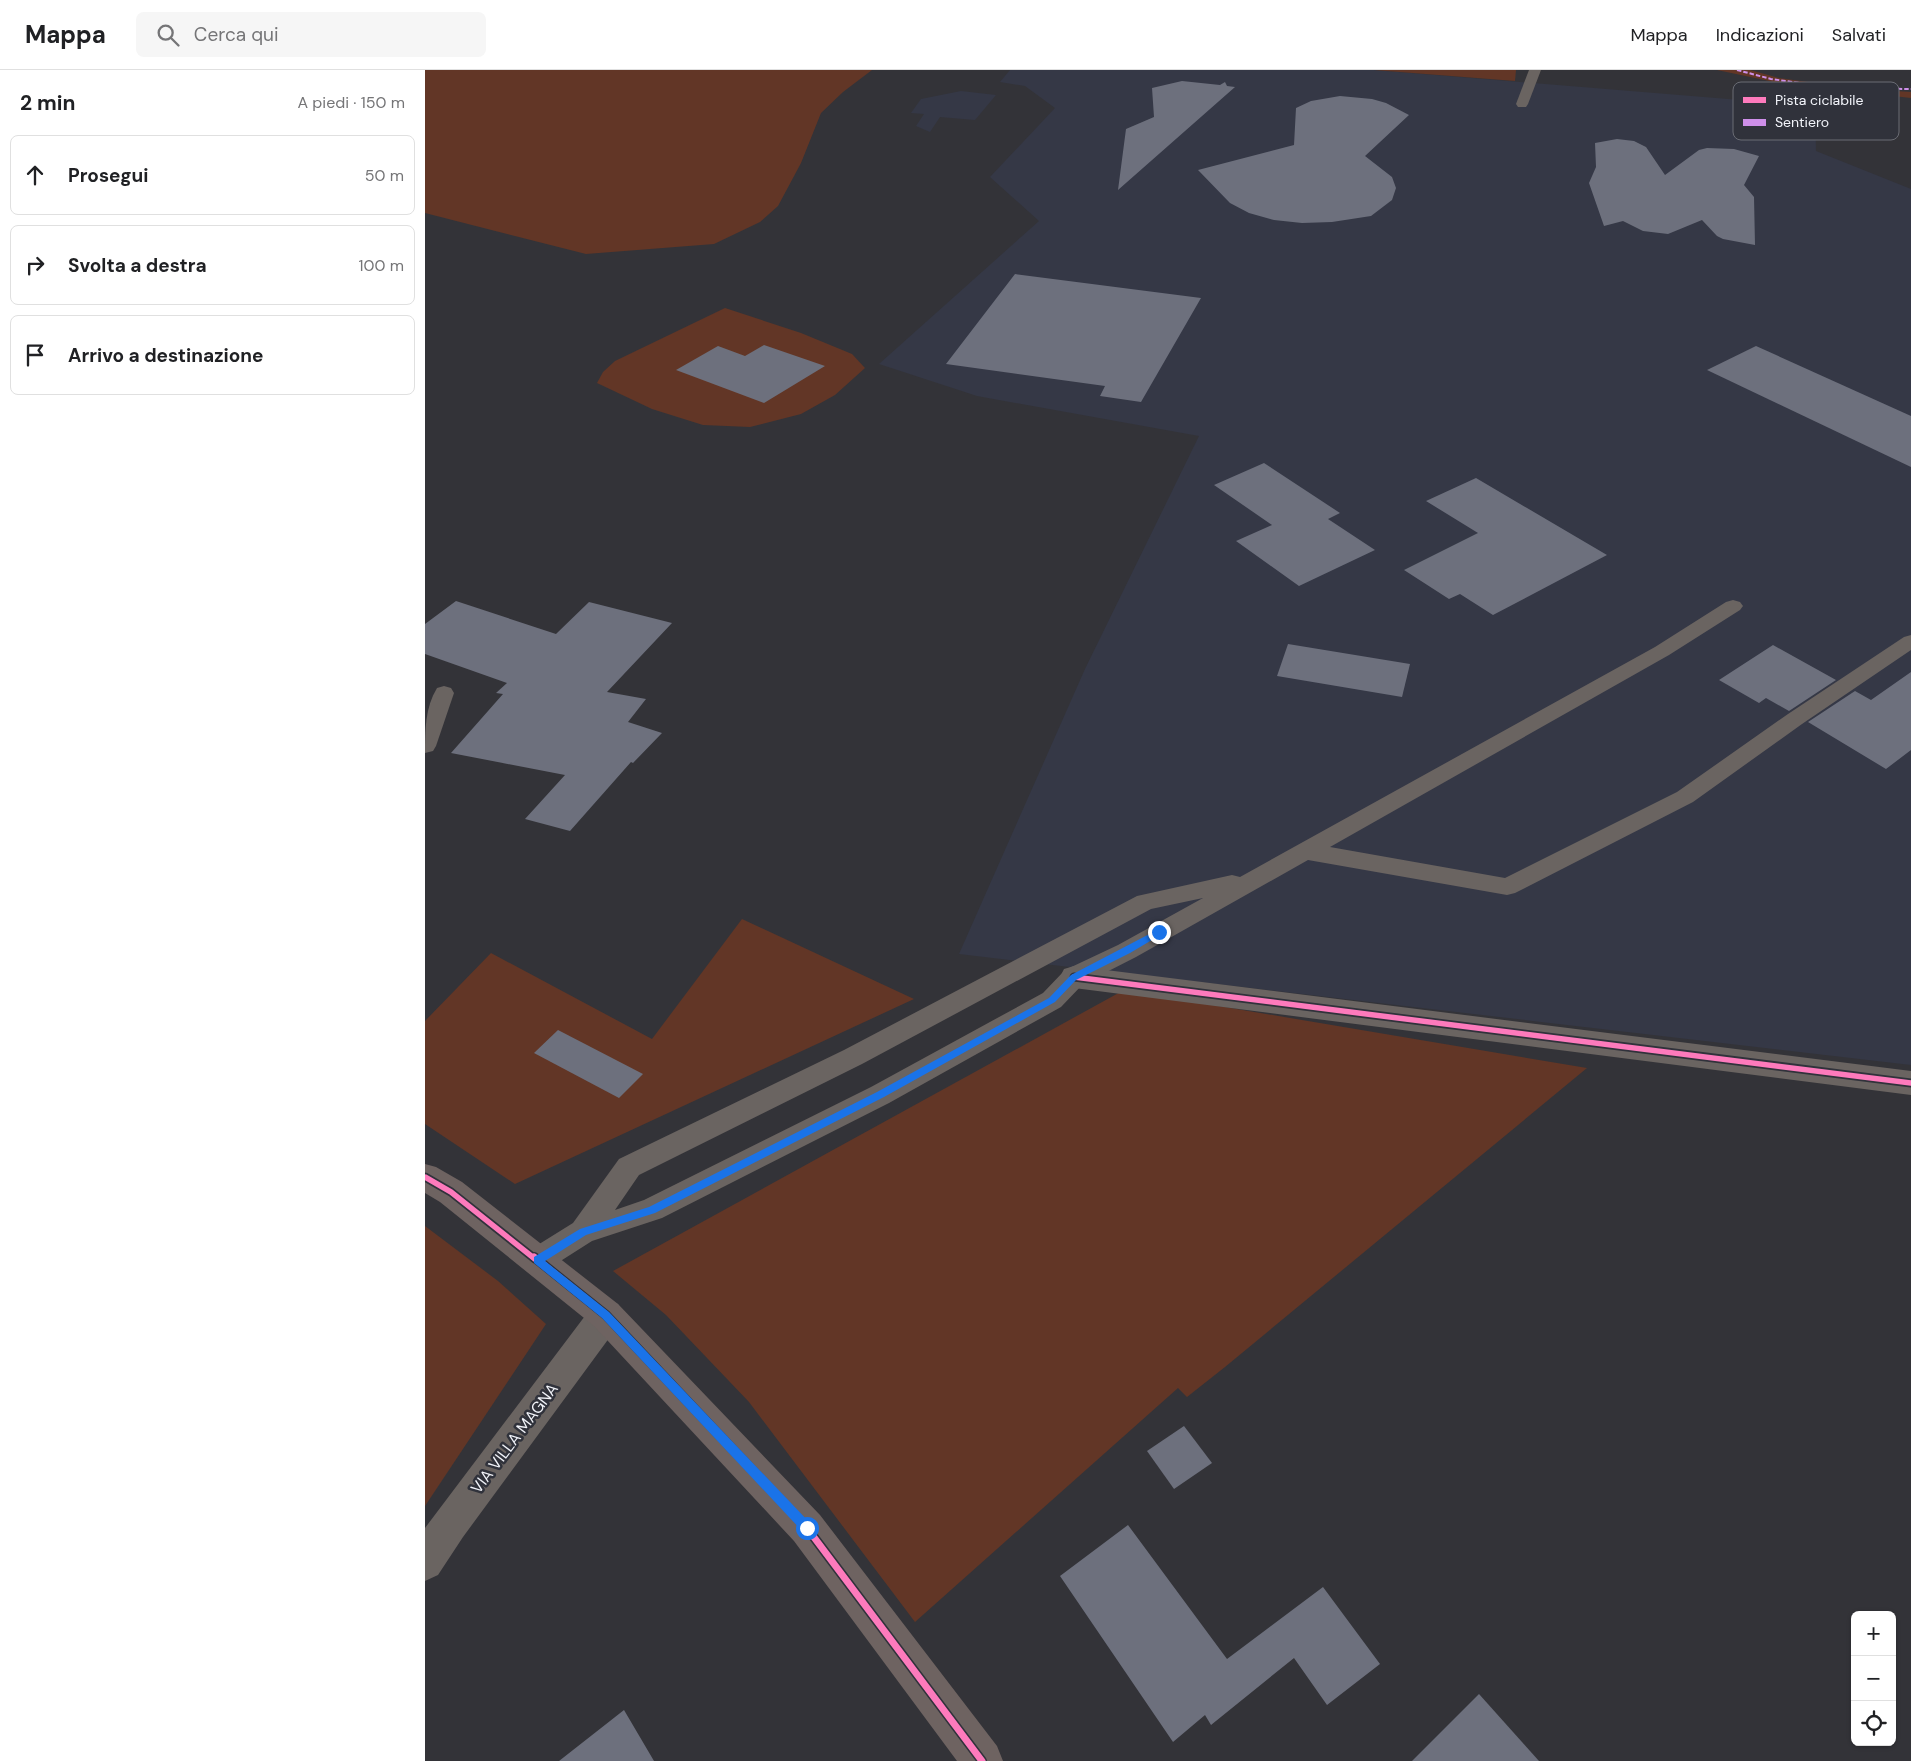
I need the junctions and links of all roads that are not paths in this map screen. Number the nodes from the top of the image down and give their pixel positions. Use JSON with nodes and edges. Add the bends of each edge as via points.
{"nodes":[{"id":1,"x":1535,"y":70,"type":"edge"},
{"id":2,"x":1522,"y":104,"type":"dead end"},
{"id":3,"x":1733,"y":606,"type":"dead end"},
{"id":4,"x":1911,"y":642,"type":"edge"},
{"id":5,"x":444,"y":693,"type":"dead end"},
{"id":6,"x":425,"y":746,"type":"edge"},
{"id":7,"x":1305,"y":851,"type":"junction"},
{"id":8,"x":1258,"y":877,"type":"junction"},
{"id":9,"x":1073,"y":977,"type":"junction"},
{"id":10,"x":1911,"y":1083,"type":"edge"},
{"id":11,"x":425,"y":1177,"type":"edge"},
{"id":12,"x":583,"y":1232,"type":"junction"},
{"id":13,"x":538,"y":1260,"type":"junction"},
{"id":14,"x":606,"y":1315,"type":"junction"},
{"id":15,"x":425,"y":1562,"type":"edge"},
{"id":16,"x":981,"y":1761,"type":"edge"}],
"edges":[{"from":1,"to":2,"type":"lane"},
{"from":3,"to":7,"type":"lane","via":[[1662,651]]},
{"from":4,"to":7,"type":"lane","via":[[1685,797],[1507,887]]},
{"from":5,"to":6,"type":"lane"},
{"from":7,"to":8,"type":"lane"},
{"from":8,"to":9,"type":"lane","via":[[1127,951]]},
{"from":8,"to":12,"type":"lane","via":[[1145,902],[853,1057],[629,1168]]},
{"from":9,"to":10,"type":"street"},
{"from":9,"to":12,"type":"lane","via":[[1052,1000],[880,1095],[652,1210]]},
{"from":11,"to":13,"type":"street","via":[[451,1192]]},
{"from":12,"to":13,"type":"lane"},
{"from":13,"to":14,"type":"street"},
{"from":14,"to":15,"type":"street","name":"VIA VILLA MAGNA"},
{"from":14,"to":16,"type":"street","via":[[807,1528]]}]}
